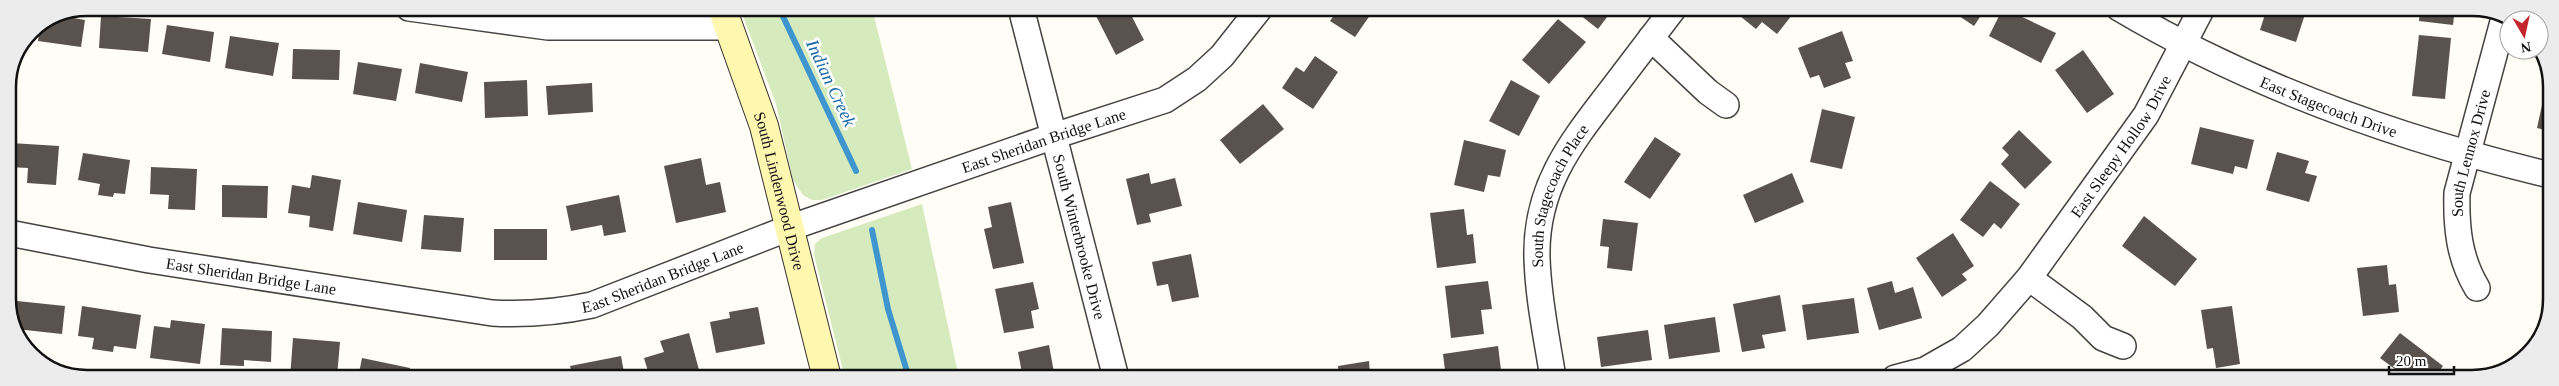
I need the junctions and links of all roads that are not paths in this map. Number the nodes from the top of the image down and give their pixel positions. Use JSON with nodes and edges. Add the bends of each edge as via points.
{"nodes":[{"id":1,"x":465,"y":16,"type":"edge"},
{"id":2,"x":1023,"y":16,"type":"edge"},
{"id":3,"x":1254,"y":16,"type":"edge"},
{"id":4,"x":1668,"y":16,"type":"edge"},
{"id":5,"x":2133,"y":16,"type":"edge"},
{"id":6,"x":2198,"y":16,"type":"edge"},
{"id":7,"x":726,"y":17,"type":"edge"},
{"id":8,"x":2499,"y":37,"type":"edge"},
{"id":9,"x":1651,"y":38,"type":"junction"},
{"id":10,"x":2184,"y":44,"type":"junction"},
{"id":11,"x":1726,"y":105,"type":"dead end"},
{"id":12,"x":1054,"y":136,"type":"junction"},
{"id":13,"x":2468,"y":154,"type":"junction"},
{"id":14,"x":2543,"y":173,"type":"edge"},
{"id":15,"x":789,"y":228,"type":"junction"},
{"id":16,"x":16,"y":234,"type":"edge"},
{"id":17,"x":2029,"y":278,"type":"junction"},
{"id":18,"x":2477,"y":288,"type":"dead end"},
{"id":19,"x":2123,"y":346,"type":"dead end"},
{"id":20,"x":825,"y":370,"type":"edge"},
{"id":21,"x":1114,"y":370,"type":"edge"},
{"id":22,"x":1552,"y":370,"type":"edge"},
{"id":23,"x":1925,"y":370,"type":"edge"}],
"edges":[{"from":1,"to":7,"type":"street","via":[[548,28]]},
{"from":2,"to":12,"type":"street","name":"South Winterbrooke Drive"},
{"from":3,"to":12,"type":"street","name":"East Sheridan Bridge Lane","via":[[1222,56],[1197,79],[1165,100]]},
{"from":4,"to":9,"type":"street","name":"South Stagecoach Place"},
{"from":5,"to":10,"type":"street","name":"East Stagecoach Drive"},
{"from":6,"to":10,"type":"street","name":"East Sleepy Hollow Drive"},
{"from":7,"to":15,"type":"street","name":"South Lindenwood Drive","via":[[754,94]]},
{"from":8,"to":13,"type":"street","name":"South Lennox Drive"},
{"from":9,"to":11,"type":"street"},
{"from":9,"to":22,"type":"street","name":"South Stagecoach Place","via":[[1573,140],[1557,166],[1546,194],[1539,222],[1537,257]]},
{"from":10,"to":13,"type":"street","name":"East Stagecoach Drive","via":[[2277,88],[2343,114]]},
{"from":10,"to":17,"type":"street","name":"East Sleepy Hollow Drive","via":[[2146,116]]},
{"from":12,"to":15,"type":"street","name":"East Sheridan Bridge Lane"},
{"from":12,"to":21,"type":"street","name":"South Winterbrooke Drive"},
{"from":13,"to":14,"type":"street","name":"East Stagecoach Drive"},
{"from":13,"to":18,"type":"street","name":"South Lennox Drive","via":[[2457,193],[2456,219],[2466,269]]},
{"from":15,"to":16,"type":"street","name":"East Sheridan Bridge Lane","via":[[592,304],[567,310],[518,314],[492,313],[149,260]]},
{"from":15,"to":20,"type":"street","name":"South Lindenwood Drive"},
{"from":17,"to":19,"type":"street","via":[[2082,317],[2103,338]]},
{"from":17,"to":23,"type":"street","name":"East Sleepy Hollow Drive","via":[[1962,349]]}]}
